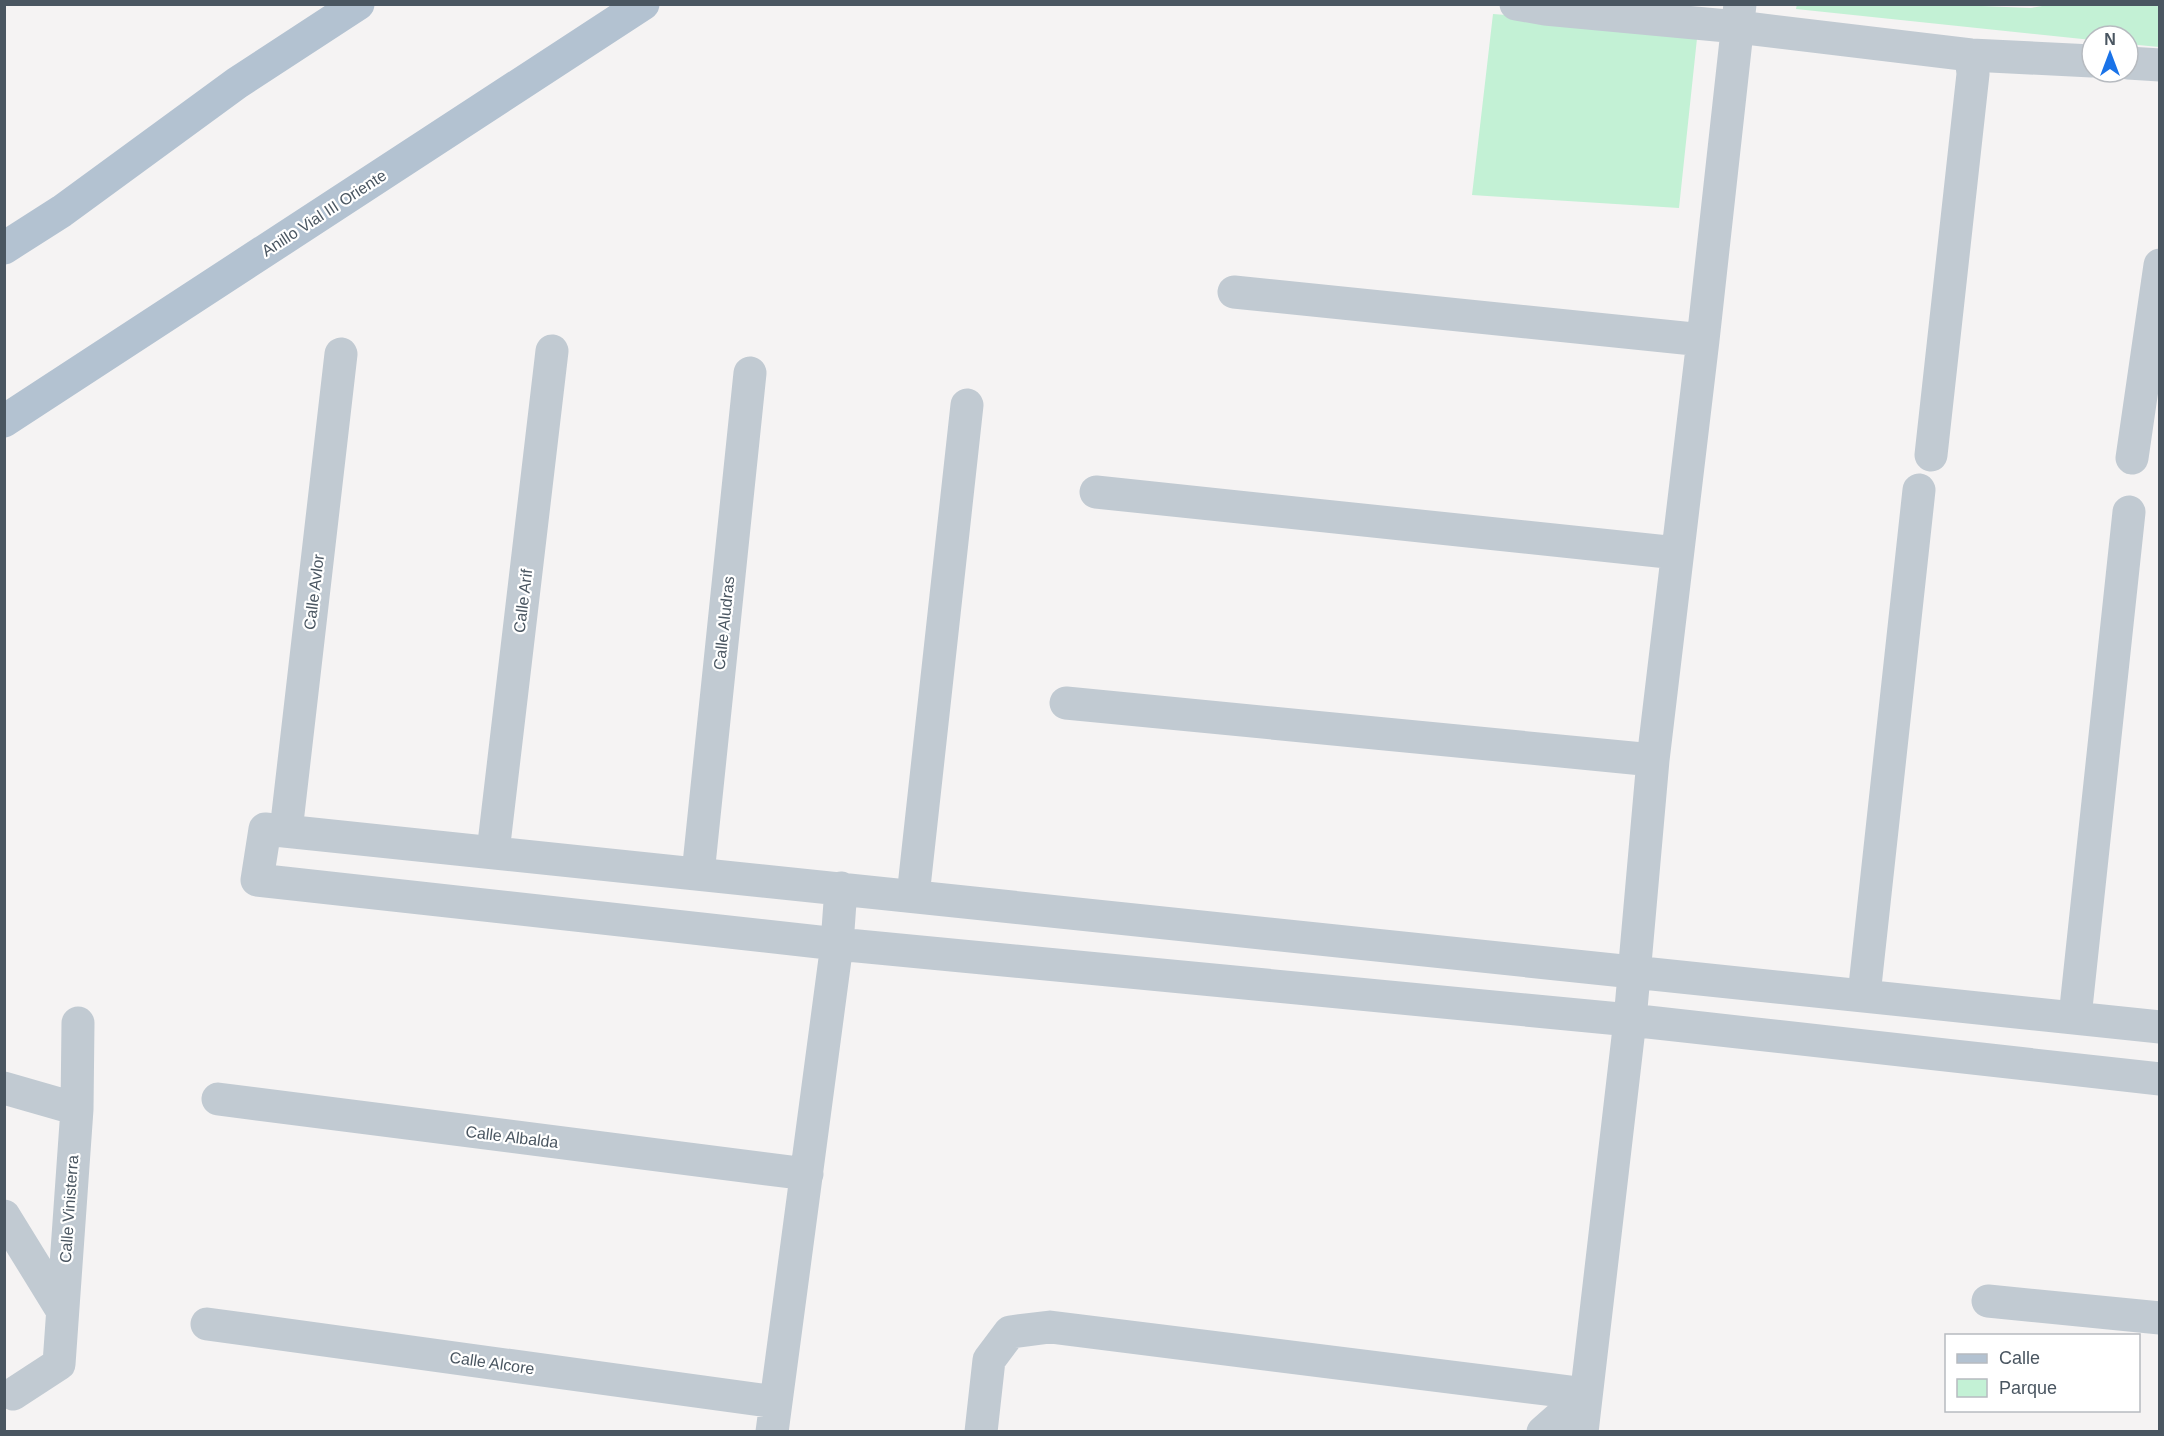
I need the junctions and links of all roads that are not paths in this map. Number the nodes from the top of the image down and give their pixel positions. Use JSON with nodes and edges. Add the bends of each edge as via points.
{"nodes":[{"id":1,"x":358,"y":4,"type":"edge"},
{"id":2,"x":643,"y":4,"type":"edge"},
{"id":3,"x":1516,"y":4,"type":"edge"},
{"id":4,"x":1739,"y":16,"type":"edge"},
{"id":5,"x":1971,"y":55,"type":"junction"},
{"id":6,"x":2080,"y":60,"type":"edge"},
{"id":7,"x":2140,"y":64,"type":"edge"},
{"id":8,"x":2160,"y":65,"type":"edge"},
{"id":9,"x":4,"y":248,"type":"edge"},
{"id":10,"x":2160,"y":265,"type":"edge"},
{"id":11,"x":1234,"y":292,"type":"dead end"},
{"id":12,"x":1703,"y":340,"type":"junction"},
{"id":13,"x":552,"y":351,"type":"dead end"},
{"id":14,"x":341,"y":354,"type":"dead end"},
{"id":15,"x":750,"y":373,"type":"dead end"},
{"id":16,"x":967,"y":405,"type":"dead end"},
{"id":17,"x":4,"y":422,"type":"edge"},
{"id":18,"x":1931,"y":455,"type":"dead end"},
{"id":19,"x":2132,"y":458,"type":"dead end"},
{"id":20,"x":1919,"y":490,"type":"dead end"},
{"id":21,"x":1096,"y":492,"type":"dead end"},
{"id":22,"x":2129,"y":512,"type":"dead end"},
{"id":23,"x":1677,"y":553,"type":"junction"},
{"id":24,"x":1066,"y":703,"type":"dead end"},
{"id":25,"x":1653,"y":760,"type":"junction"},
{"id":26,"x":286,"y":831,"type":"junction"},
{"id":27,"x":493,"y":852,"type":"junction"},
{"id":28,"x":698,"y":874,"type":"junction"},
{"id":29,"x":841,"y":888,"type":"junction"},
{"id":30,"x":913,"y":896,"type":"junction"},
{"id":31,"x":837,"y":944,"type":"junction"},
{"id":32,"x":1600,"y":969,"type":"junction"},
{"id":33,"x":1634,"y":972,"type":"junction"},
{"id":34,"x":1864,"y":995,"type":"junction"},
{"id":35,"x":1594,"y":1017,"type":"junction"},
{"id":36,"x":2075,"y":1017,"type":"junction"},
{"id":37,"x":1630,"y":1020,"type":"junction"},
{"id":38,"x":78,"y":1023,"type":"dead end"},
{"id":39,"x":2160,"y":1027,"type":"edge"},
{"id":40,"x":2160,"y":1079,"type":"edge"},
{"id":41,"x":4,"y":1088,"type":"edge"},
{"id":42,"x":218,"y":1099,"type":"dead end"},
{"id":43,"x":77,"y":1109,"type":"junction"},
{"id":44,"x":807,"y":1174,"type":"junction"},
{"id":45,"x":4,"y":1216,"type":"edge"},
{"id":46,"x":1988,"y":1301,"type":"dead end"},
{"id":47,"x":62,"y":1310,"type":"junction"},
{"id":48,"x":2160,"y":1318,"type":"edge"},
{"id":49,"x":207,"y":1324,"type":"dead end"},
{"id":50,"x":13,"y":1394,"type":"dead end"},
{"id":51,"x":1586,"y":1394,"type":"junction"},
{"id":52,"x":774,"y":1417,"type":"edge"},
{"id":53,"x":981,"y":1431,"type":"edge"},
{"id":54,"x":1543,"y":1431,"type":"edge"},
{"id":55,"x":1582,"y":1431,"type":"edge"}],
"edges":[{"from":1,"to":9,"type":"main road","via":[[237,83],[62,211]]},
{"from":2,"to":17,"type":"main road","name":"Anillo Vial III Oriente"},
{"from":3,"to":4,"type":"street","via":[[1545,9]]},
{"from":4,"to":5,"type":"street"},
{"from":4,"to":12,"type":"street"},
{"from":5,"to":6,"type":"street"},
{"from":5,"to":18,"type":"street","via":[[1973,74]]},
{"from":7,"to":8,"type":"street"},
{"from":10,"to":19,"type":"street"},
{"from":11,"to":12,"type":"street"},
{"from":12,"to":23,"type":"street"},
{"from":13,"to":27,"type":"street","name":"Calle Arif"},
{"from":14,"to":26,"type":"street","name":"Calle Avlor"},
{"from":15,"to":28,"type":"street","name":"Calle Aludras"},
{"from":16,"to":30,"type":"street"},
{"from":20,"to":34,"type":"street"},
{"from":21,"to":23,"type":"street"},
{"from":22,"to":36,"type":"street"},
{"from":23,"to":25,"type":"street"},
{"from":24,"to":25,"type":"street"},
{"from":25,"to":33,"type":"street"},
{"from":26,"to":27,"type":"street"},
{"from":26,"to":31,"type":"street","via":[[264,828],[257,880]]},
{"from":27,"to":28,"type":"street"},
{"from":28,"to":29,"type":"street"},
{"from":29,"to":30,"type":"street"},
{"from":29,"to":31,"type":"street"},
{"from":30,"to":32,"type":"street"},
{"from":31,"to":35,"type":"street"},
{"from":31,"to":44,"type":"street"},
{"from":32,"to":33,"type":"street"},
{"from":32,"to":35,"type":"street"},
{"from":33,"to":34,"type":"street"},
{"from":33,"to":37,"type":"street"},
{"from":34,"to":36,"type":"street"},
{"from":35,"to":37,"type":"street"},
{"from":36,"to":39,"type":"street"},
{"from":37,"to":40,"type":"street"},
{"from":37,"to":51,"type":"street"},
{"from":38,"to":43,"type":"street","name":"Calle Vinisterra"},
{"from":41,"to":43,"type":"street"},
{"from":42,"to":44,"type":"street","name":"Calle Albalda"},
{"from":43,"to":47,"type":"street","name":"Calle Vinisterra"},
{"from":44,"to":52,"type":"street"},
{"from":45,"to":47,"type":"street","name":"Calle Vinisterra"},
{"from":46,"to":48,"type":"street"},
{"from":47,"to":50,"type":"street","name":"Calle Vinisterra","via":[[59,1364]]},
{"from":49,"to":52,"type":"street","name":"Calle Alcore"},
{"from":51,"to":53,"type":"street","via":[[1050,1327],[1011,1332],[989,1360]]},
{"from":51,"to":54,"type":"street"},
{"from":51,"to":55,"type":"street"}]}
